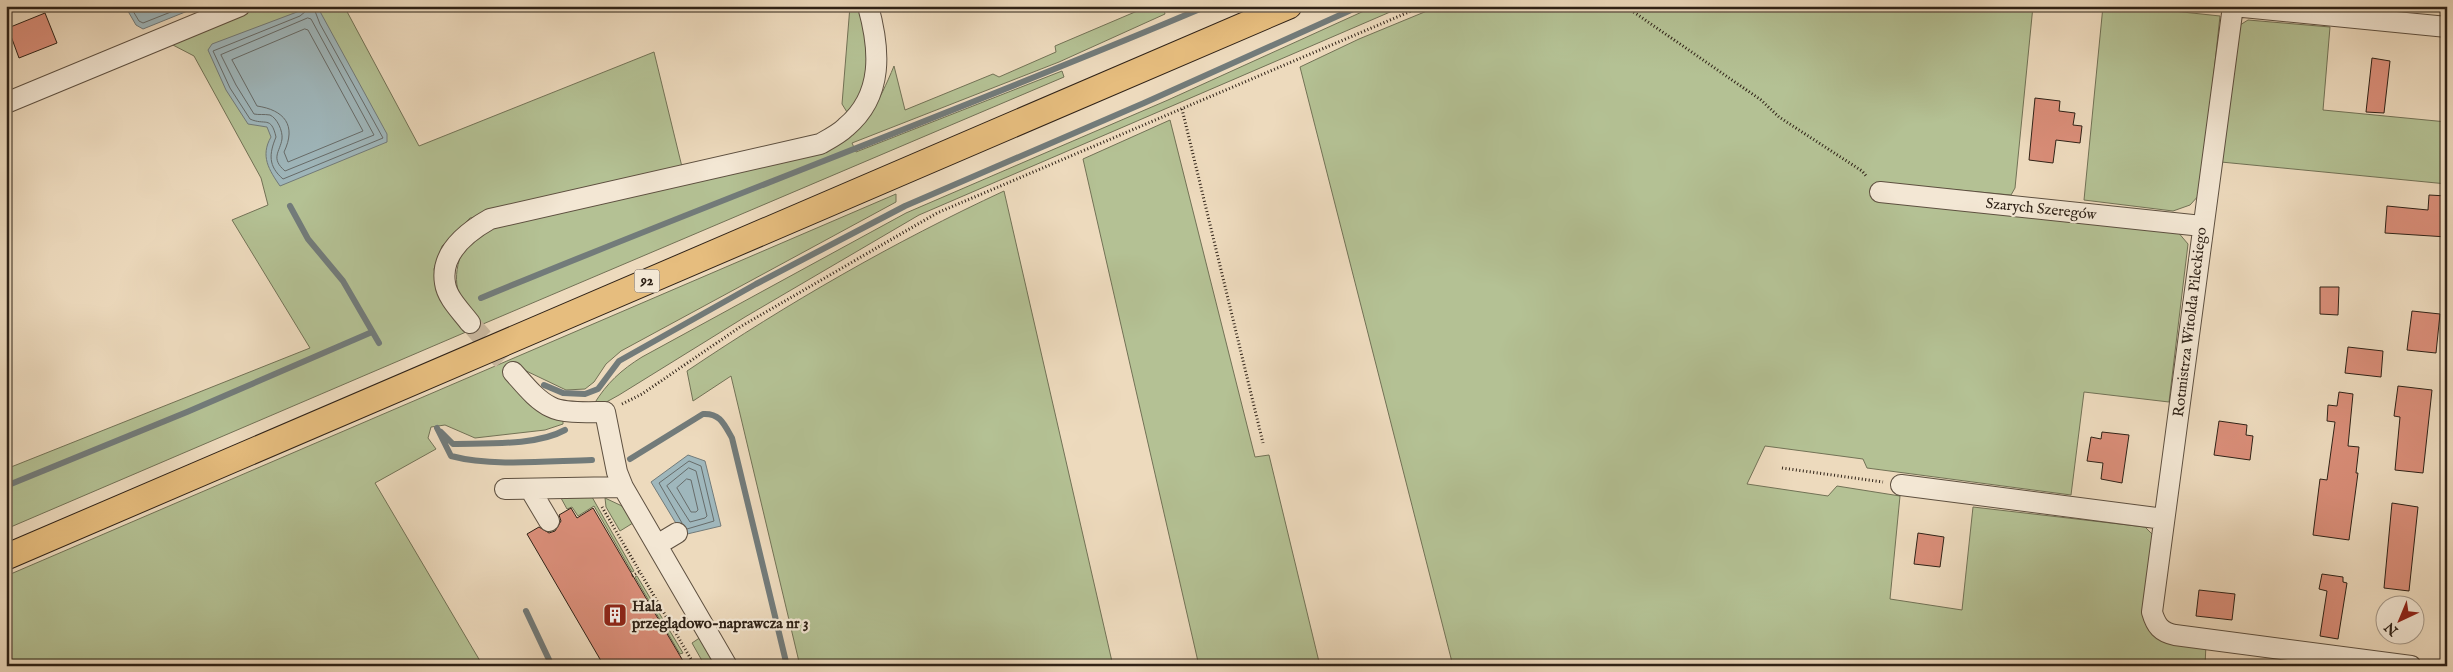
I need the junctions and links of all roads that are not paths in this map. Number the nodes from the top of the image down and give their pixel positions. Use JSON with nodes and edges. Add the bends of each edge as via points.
{"nodes":[{"id":1,"x":240,"y":6,"type":"edge"},
{"id":2,"x":868,"y":6,"type":"edge"},
{"id":3,"x":1289,"y":6,"type":"edge"},
{"id":4,"x":2447,"y":27,"type":"edge"},
{"id":5,"x":6,"y":103,"type":"edge"},
{"id":6,"x":1880,"y":192,"type":"road end"},
{"id":7,"x":2202,"y":226,"type":"junction"},
{"id":8,"x":470,"y":323,"type":"tunnel mouth"},
{"id":9,"x":513,"y":372,"type":"tunnel mouth"},
{"id":10,"x":1901,"y":485,"type":"road end"},
{"id":11,"x":623,"y":488,"type":"junction"},
{"id":12,"x":505,"y":489,"type":"dead end"},
{"id":13,"x":530,"y":489,"type":"junction"},
{"id":14,"x":2164,"y":520,"type":"junction"},
{"id":15,"x":549,"y":521,"type":"dead end"},
{"id":16,"x":677,"y":533,"type":"dead end"},
{"id":17,"x":657,"y":545,"type":"junction"},
{"id":18,"x":6,"y":557,"type":"edge"},
{"id":19,"x":727,"y":666,"type":"edge"},
{"id":20,"x":2411,"y":666,"type":"edge"}],
"edges":[{"from":1,"to":5,"type":"street"},
{"from":2,"to":8,"type":"street","via":[[875,31],[878,70],[868,100],[847,127],[820,144],[490,219],[463,238],[449,254],[445,267],[448,292]]},
{"from":3,"to":18,"type":"main road","number":"92"},
{"from":4,"to":7,"type":"street","name":"Rotmistrza Witolda Pileckiego","via":[[2233,6]]},
{"from":6,"to":7,"type":"street","name":"Szarych Szeregów"},
{"from":7,"to":14,"type":"street","name":"Rotmistrza Witolda Pileckiego"},
{"from":9,"to":11,"type":"street","via":[[551,408],[583,413],[605,412]]},
{"from":10,"to":14,"type":"street"},
{"from":11,"to":13,"type":"street"},
{"from":11,"to":17,"type":"street"},
{"from":12,"to":13,"type":"street"},
{"from":13,"to":15,"type":"street"},
{"from":14,"to":20,"type":"street","name":"Rotmistrza Witolda Pileckiego","via":[[2152,612],[2155,623],[2166,633]]},
{"from":16,"to":17,"type":"street"},
{"from":17,"to":19,"type":"street"}]}
